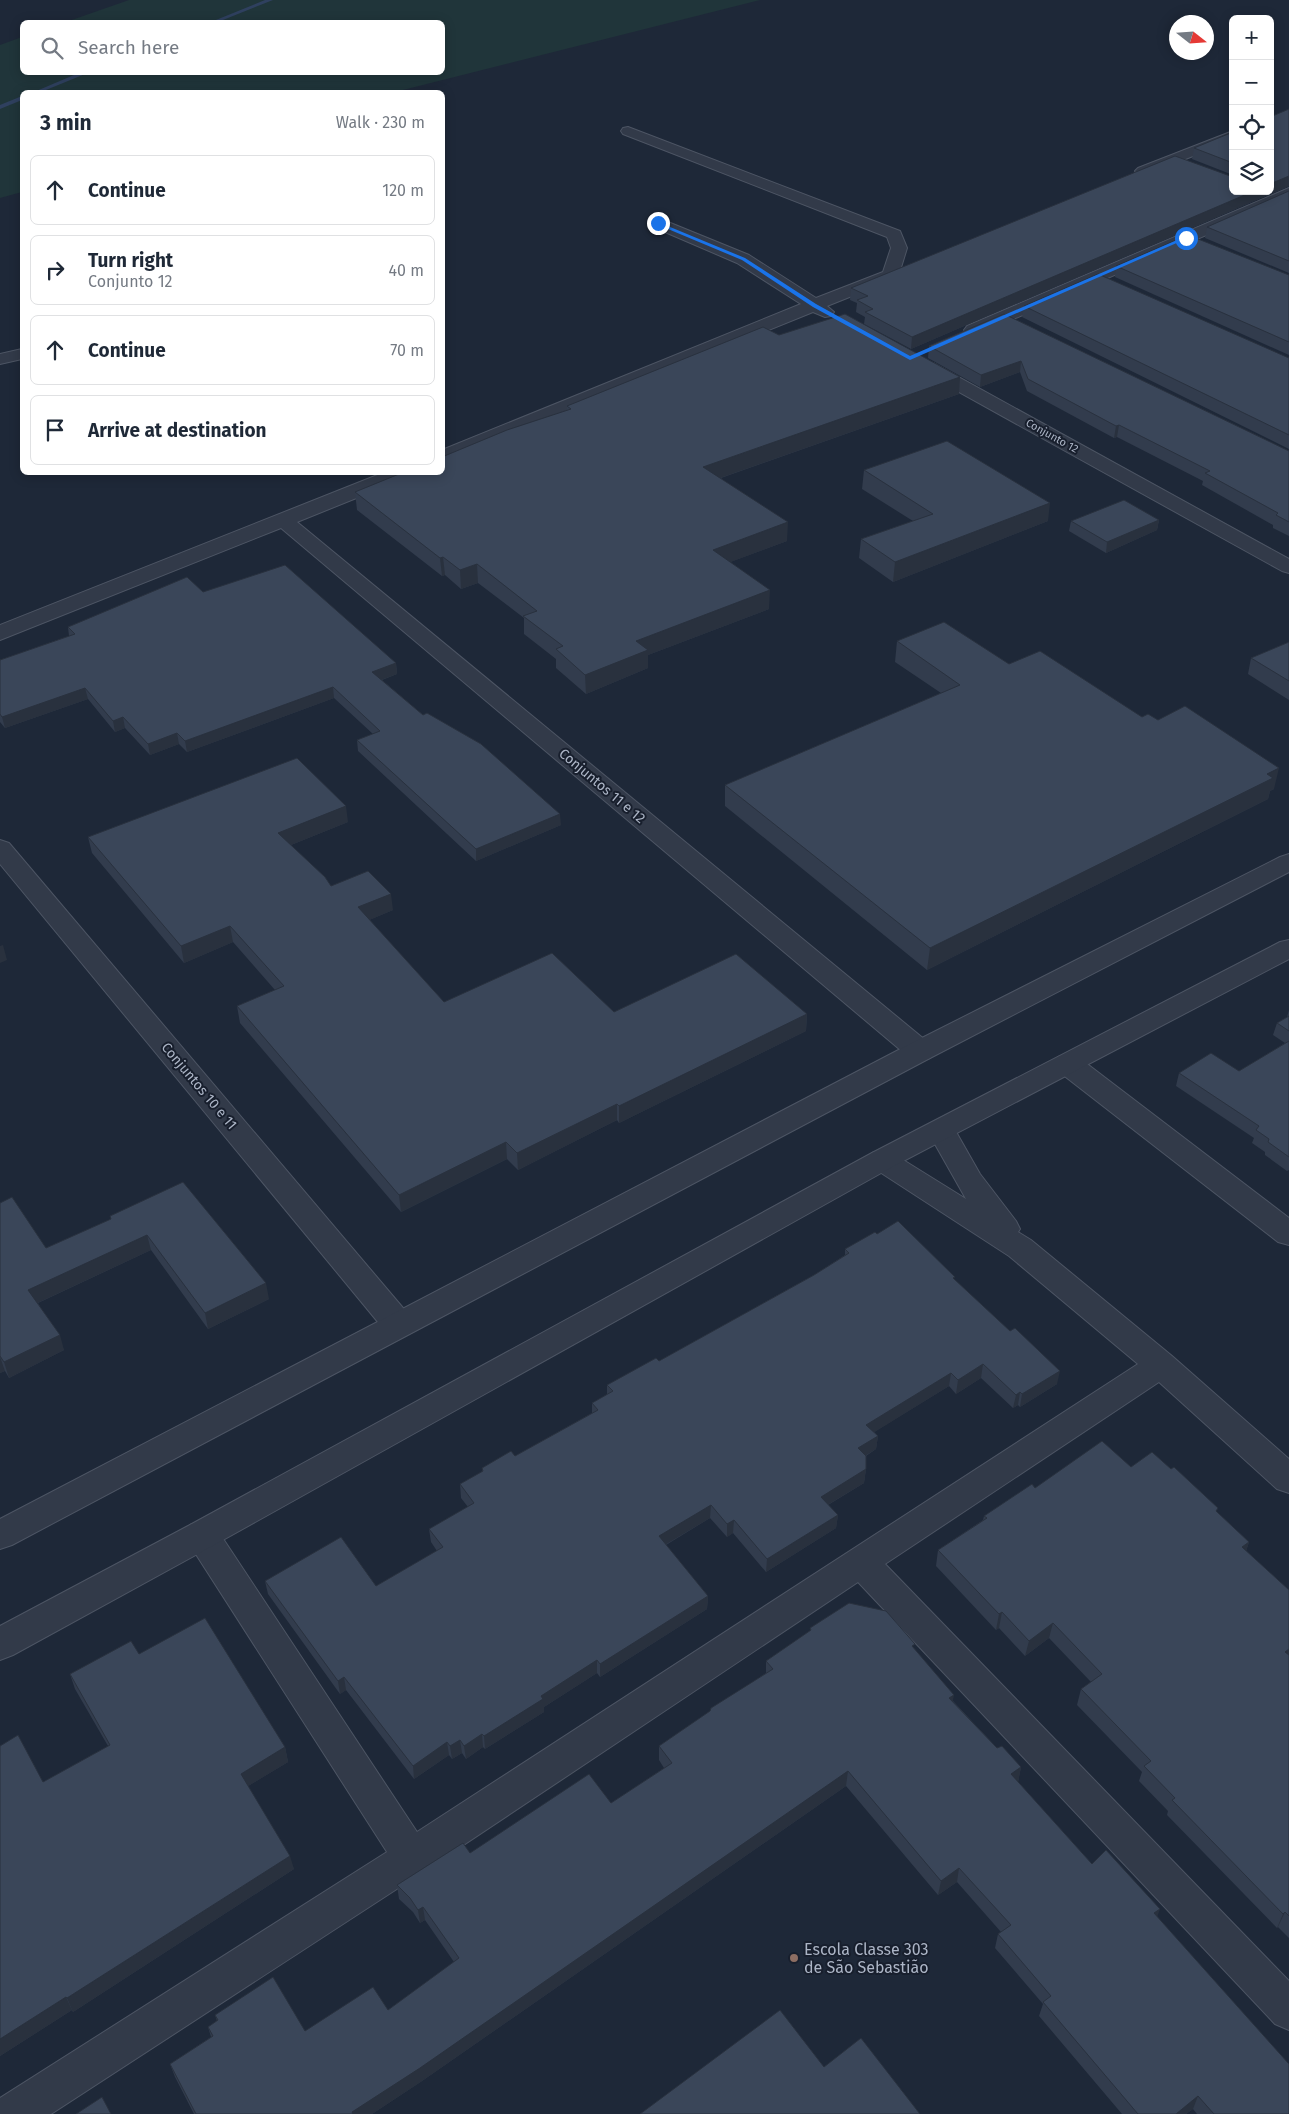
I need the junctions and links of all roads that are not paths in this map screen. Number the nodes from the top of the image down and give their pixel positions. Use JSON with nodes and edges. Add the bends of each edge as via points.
{"nodes":[{"id":1,"x":628,"y":132,"type":"dead end"},
{"id":2,"x":1229,"y":137,"type":"edge"},
{"id":3,"x":1172,"y":159,"type":"junction"},
{"id":4,"x":1190,"y":166,"type":"edge"},
{"id":5,"x":1127,"y":178,"type":"edge"},
{"id":6,"x":1285,"y":198,"type":"edge"},
{"id":7,"x":658,"y":223,"type":"dead end"},
{"id":8,"x":1186,"y":238,"type":"junction"},
{"id":9,"x":1203,"y":245,"type":"edge"},
{"id":10,"x":909,"y":267,"type":"edge"},
{"id":11,"x":891,"y":274,"type":"junction"},
{"id":12,"x":1096,"y":277,"type":"junction"},
{"id":13,"x":1114,"y":285,"type":"edge"},
{"id":14,"x":814,"y":306,"type":"junction"},
{"id":15,"x":1003,"y":317,"type":"junction"},
{"id":16,"x":840,"y":320,"type":"edge"},
{"id":17,"x":1021,"y":326,"type":"edge"},
{"id":18,"x":961,"y":336,"type":"edge"},
{"id":19,"x":20,"y":354,"type":"edge"},
{"id":20,"x":918,"y":354,"type":"edge"},
{"id":21,"x":0,"y":359,"type":"edge"},
{"id":22,"x":445,"y":456,"type":"edge"},
{"id":23,"x":397,"y":475,"type":"edge"},
{"id":24,"x":284,"y":521,"type":"junction"},
{"id":25,"x":1289,"y":567,"type":"edge"},
{"id":26,"x":0,"y":633,"type":"edge"},
{"id":27,"x":0,"y":848,"type":"edge"},
{"id":28,"x":1289,"y":862,"type":"edge"},
{"id":29,"x":1289,"y":948,"type":"edge"},
{"id":30,"x":920,"y":1051,"type":"junction"},
{"id":31,"x":1068,"y":1064,"type":"junction"},
{"id":32,"x":941,"y":1130,"type":"junction"},
{"id":33,"x":882,"y":1160,"type":"junction"},
{"id":34,"x":1289,"y":1234,"type":"edge"},
{"id":35,"x":1020,"y":1248,"type":"junction"},
{"id":36,"x":398,"y":1324,"type":"junction"},
{"id":37,"x":1161,"y":1365,"type":"junction"},
{"id":38,"x":1289,"y":1479,"type":"edge"},
{"id":39,"x":0,"y":1535,"type":"edge"},
{"id":40,"x":202,"y":1535,"type":"junction"},
{"id":41,"x":861,"y":1562,"type":"junction"},
{"id":42,"x":0,"y":1644,"type":"edge"},
{"id":43,"x":412,"y":1857,"type":"junction"},
{"id":44,"x":1289,"y":2010,"type":"edge"},
{"id":45,"x":13,"y":2114,"type":"edge"}],
"edges":[{"from":1,"to":11,"type":"street","via":[[894,234],[899,248]]},
{"from":2,"to":3,"type":"street"},
{"from":3,"to":4,"type":"street"},
{"from":3,"to":5,"type":"street"},
{"from":6,"to":8,"type":"street"},
{"from":7,"to":14,"type":"street","via":[[744,259]]},
{"from":8,"to":9,"type":"street"},
{"from":8,"to":12,"type":"street"},
{"from":10,"to":11,"type":"street"},
{"from":11,"to":14,"type":"street"},
{"from":12,"to":13,"type":"street"},
{"from":12,"to":15,"type":"street"},
{"from":14,"to":16,"type":"street"},
{"from":14,"to":22,"type":"street"},
{"from":15,"to":17,"type":"street"},
{"from":15,"to":18,"type":"street"},
{"from":19,"to":21,"type":"street"},
{"from":20,"to":25,"type":"street","name":"Conjunto 12"},
{"from":23,"to":24,"type":"street"},
{"from":24,"to":26,"type":"street"},
{"from":24,"to":30,"type":"street","name":"Conjuntos 11 e 12"},
{"from":27,"to":36,"type":"street","name":"Conjuntos 10 e 11"},
{"from":28,"to":30,"type":"street"},
{"from":29,"to":31,"type":"street"},
{"from":30,"to":36,"type":"street"},
{"from":31,"to":32,"type":"street"},
{"from":31,"to":34,"type":"street"},
{"from":32,"to":33,"type":"street"},
{"from":32,"to":35,"type":"street","via":[[974,1190]]},
{"from":33,"to":35,"type":"street"},
{"from":33,"to":40,"type":"street"},
{"from":35,"to":37,"type":"street"},
{"from":36,"to":39,"type":"street"},
{"from":37,"to":38,"type":"street"},
{"from":37,"to":41,"type":"street"},
{"from":40,"to":42,"type":"street"},
{"from":40,"to":43,"type":"street"},
{"from":41,"to":43,"type":"street"},
{"from":41,"to":44,"type":"street"},
{"from":43,"to":45,"type":"street"}]}
